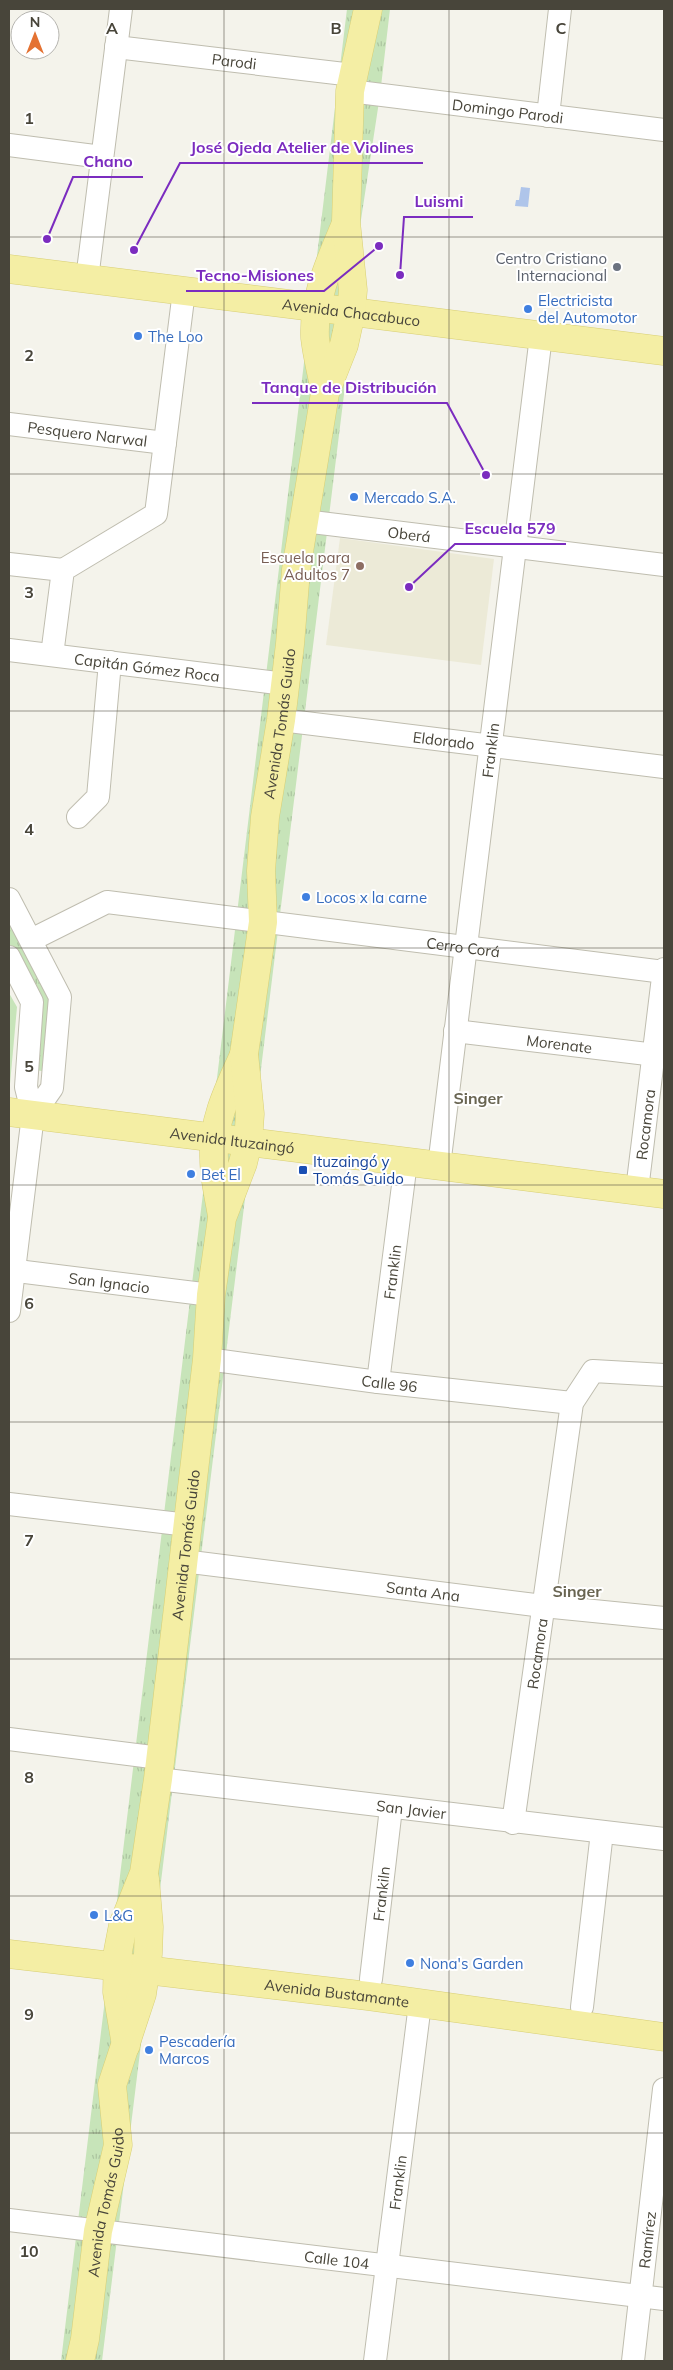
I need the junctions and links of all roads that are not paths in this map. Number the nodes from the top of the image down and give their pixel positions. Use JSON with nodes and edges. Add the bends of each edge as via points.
{"nodes":[{"id":1,"x":121,"y":9,"type":"edge"},
{"id":2,"x":368,"y":9,"type":"edge"},
{"id":3,"x":560,"y":9,"type":"edge"},
{"id":4,"x":116,"y":47,"type":"junction"},
{"id":5,"x":351,"y":83,"type":"junction"},
{"id":6,"x":548,"y":116,"type":"junction"},
{"id":7,"x":664,"y":130,"type":"edge"},
{"id":8,"x":9,"y":145,"type":"edge"},
{"id":9,"x":102,"y":157,"type":"junction"},
{"id":10,"x":346,"y":222,"type":"junction"},
{"id":11,"x":9,"y":269,"type":"edge"},
{"id":12,"x":87,"y":279,"type":"junction"},
{"id":13,"x":184,"y":291,"type":"junction"},
{"id":14,"x":318,"y":307,"type":"junction"},
{"id":15,"x":351,"y":312,"type":"junction"},
{"id":16,"x":542,"y":336,"type":"junction"},
{"id":17,"x":664,"y":351,"type":"edge"},
{"id":18,"x":325,"y":394,"type":"junction"},
{"id":19,"x":9,"y":424,"type":"edge"},
{"id":20,"x":165,"y":443,"type":"junction"},
{"id":21,"x":304,"y":521,"type":"junction"},
{"id":22,"x":515,"y":546,"type":"junction"},
{"id":23,"x":9,"y":564,"type":"edge"},
{"id":24,"x":664,"y":565,"type":"edge"},
{"id":25,"x":63,"y":570,"type":"junction"},
{"id":26,"x":9,"y":650,"type":"edge"},
{"id":27,"x":52,"y":655,"type":"junction"},
{"id":28,"x":110,"y":662,"type":"junction"},
{"id":29,"x":285,"y":684,"type":"junction"},
{"id":30,"x":281,"y":720,"type":"junction"},
{"id":31,"x":491,"y":746,"type":"junction"},
{"id":32,"x":664,"y":767,"type":"edge"},
{"id":33,"x":78,"y":817,"type":"dead end"},
{"id":34,"x":9,"y":899,"type":"edge"},
{"id":35,"x":263,"y":922,"type":"junction"},
{"id":36,"x":31,"y":940,"type":"junction"},
{"id":37,"x":466,"y":947,"type":"junction"},
{"id":38,"x":9,"y":958,"type":"edge"},
{"id":39,"x":664,"y":971,"type":"edge"},
{"id":40,"x":455,"y":1031,"type":"junction"},
{"id":41,"x":244,"y":1054,"type":"junction"},
{"id":42,"x":659,"y":1056,"type":"edge"},
{"id":43,"x":21,"y":1114,"type":"edge"},
{"id":44,"x":215,"y":1137,"type":"junction"},
{"id":45,"x":248,"y":1142,"type":"junction"},
{"id":46,"x":406,"y":1162,"type":"junction"},
{"id":47,"x":439,"y":1166,"type":"junction"},
{"id":48,"x":637,"y":1190,"type":"junction"},
{"id":49,"x":664,"y":1194,"type":"edge"},
{"id":50,"x":222,"y":1218,"type":"junction"},
{"id":51,"x":11,"y":1270,"type":"edge"},
{"id":52,"x":211,"y":1295,"type":"junction"},
{"id":53,"x":9,"y":1311,"type":"edge"},
{"id":54,"x":207,"y":1359,"type":"junction"},
{"id":55,"x":664,"y":1371,"type":"edge"},
{"id":56,"x":378,"y":1382,"type":"junction"},
{"id":57,"x":572,"y":1403,"type":"junction"},
{"id":58,"x":9,"y":1504,"type":"edge"},
{"id":59,"x":188,"y":1524,"type":"junction"},
{"id":60,"x":183,"y":1561,"type":"junction"},
{"id":61,"x":543,"y":1606,"type":"junction"},
{"id":62,"x":664,"y":1618,"type":"edge"},
{"id":63,"x":9,"y":1739,"type":"edge"},
{"id":64,"x":159,"y":1769,"type":"junction"},
{"id":65,"x":391,"y":1808,"type":"junction"},
{"id":66,"x":513,"y":1823,"type":"junction"},
{"id":67,"x":602,"y":1832,"type":"junction"},
{"id":68,"x":664,"y":1840,"type":"edge"},
{"id":69,"x":144,"y":1873,"type":"junction"},
{"id":70,"x":9,"y":1937,"type":"edge"},
{"id":71,"x":9,"y":1954,"type":"edge"},
{"id":72,"x":118,"y":1960,"type":"junction"},
{"id":73,"x":146,"y":1963,"type":"junction"},
{"id":74,"x":371,"y":1979,"type":"junction"},
{"id":75,"x":420,"y":2004,"type":"junction"},
{"id":76,"x":582,"y":2007,"type":"junction"},
{"id":77,"x":664,"y":2018,"type":"edge"},
{"id":78,"x":664,"y":2037,"type":"edge"},
{"id":79,"x":126,"y":2045,"type":"junction"},
{"id":80,"x":664,"y":2089,"type":"edge"},
{"id":81,"x":9,"y":2220,"type":"edge"},
{"id":82,"x":98,"y":2231,"type":"junction"},
{"id":83,"x":387,"y":2266,"type":"junction"},
{"id":84,"x":641,"y":2296,"type":"junction"},
{"id":85,"x":664,"y":2299,"type":"edge"},
{"id":86,"x":80,"y":2361,"type":"edge"},
{"id":87,"x":375,"y":2361,"type":"edge"},
{"id":88,"x":633,"y":2361,"type":"edge"}],
"edges":[{"from":1,"to":4,"type":"street"},
{"from":2,"to":5,"type":"main road","name":"Avenida Tomás Guido"},
{"from":3,"to":6,"type":"street"},
{"from":4,"to":5,"type":"street","name":"Parodi"},
{"from":4,"to":9,"type":"street"},
{"from":5,"to":6,"type":"street","name":"Domingo Parodi"},
{"from":5,"to":10,"type":"main road","name":"Avenida Tomás Guido"},
{"from":6,"to":7,"type":"street","name":"Domingo Parodi"},
{"from":8,"to":9,"type":"street"},
{"from":9,"to":12,"type":"street"},
{"from":10,"to":14,"type":"main road","name":"Avenida Tomás Guido","via":[[322,283]]},
{"from":10,"to":15,"type":"main road","name":"Avenida Tomás Guido"},
{"from":11,"to":12,"type":"main road","name":"Avenida Chacabuco"},
{"from":12,"to":13,"type":"main road","name":"Avenida Chacabuco"},
{"from":13,"to":14,"type":"main road","name":"Avenida Chacabuco"},
{"from":13,"to":20,"type":"street"},
{"from":14,"to":15,"type":"main road","name":"Avenida Chacabuco"},
{"from":14,"to":18,"type":"main road","name":"Avenida Tomás Guido","via":[[315,338]]},
{"from":15,"to":16,"type":"main road","name":"Avenida Chacabuco"},
{"from":15,"to":18,"type":"main road","name":"Avenida Tomás Guido","via":[[344,345]]},
{"from":16,"to":17,"type":"main road","name":"Avenida Chacabuco"},
{"from":16,"to":22,"type":"street","name":"Franklin"},
{"from":18,"to":21,"type":"main road","name":"Avenida Tomás Guido"},
{"from":19,"to":20,"type":"street","name":"Pesquero Narwal"},
{"from":20,"to":25,"type":"street","via":[[156,514]]},
{"from":21,"to":22,"type":"street","name":"Oberá"},
{"from":21,"to":29,"type":"main road","name":"Avenida Tomás Guido"},
{"from":22,"to":24,"type":"street","name":"Oberá"},
{"from":22,"to":31,"type":"street","name":"Franklin"},
{"from":23,"to":25,"type":"street"},
{"from":25,"to":27,"type":"street"},
{"from":26,"to":27,"type":"street","name":"Capitán Gómez Roca"},
{"from":27,"to":28,"type":"street","name":"Capitán Gómez Roca"},
{"from":28,"to":29,"type":"street","name":"Capitán Gómez Roca"},
{"from":28,"to":33,"type":"street","via":[[98,796]]},
{"from":29,"to":30,"type":"main road","name":"Avenida Tomás Guido"},
{"from":30,"to":31,"type":"street","name":"Eldorado"},
{"from":30,"to":35,"type":"main road","name":"Avenida Tomás Guido","via":[[265,816],[261,871]]},
{"from":31,"to":32,"type":"street","name":"Eldorado"},
{"from":31,"to":37,"type":"street","name":"Franklin"},
{"from":34,"to":36,"type":"street"},
{"from":35,"to":36,"type":"street","name":"Cerro Corá","via":[[107,902]]},
{"from":35,"to":37,"type":"street","name":"Cerro Corá"},
{"from":35,"to":41,"type":"main road","name":"Avenida Tomás Guido"},
{"from":36,"to":43,"type":"street","via":[[60,997],[52,1088]]},
{"from":37,"to":39,"type":"street","name":"Cerro Corá"},
{"from":37,"to":40,"type":"street","name":"Franklin"},
{"from":38,"to":43,"type":"street","via":[[32,1002]]},
{"from":39,"to":42,"type":"street","name":"Rocamora"},
{"from":40,"to":42,"type":"street","name":"Morenate"},
{"from":40,"to":47,"type":"street","name":"Franklin"},
{"from":41,"to":44,"type":"main road","name":"Avenida Tomás Guido","via":[[221,1107]]},
{"from":41,"to":45,"type":"main road","name":"Avenida Tomás Guido","via":[[250,1114]]},
{"from":42,"to":48,"type":"street","name":"Rocamora"},
{"from":43,"to":44,"type":"main road","name":"Avenida Ituzaingó"},
{"from":43,"to":51,"type":"street"},
{"from":44,"to":45,"type":"main road","name":"Avenida Ituzaingó"},
{"from":44,"to":50,"type":"main road","name":"Avenida Tomás Guido","via":[[214,1159]]},
{"from":45,"to":46,"type":"main road","name":"Avenida Ituzaingó"},
{"from":45,"to":50,"type":"main road","name":"Avenida Tomás Guido"},
{"from":46,"to":47,"type":"main road","name":"Avenida Ituzaingó"},
{"from":46,"to":56,"type":"street","name":"Franklin"},
{"from":47,"to":48,"type":"main road","name":"Avenida Ituzaingó"},
{"from":48,"to":49,"type":"main road","name":"Avenida Ituzaingó"},
{"from":50,"to":52,"type":"main road","name":"Avenida Tomás Guido"},
{"from":51,"to":52,"type":"street","name":"San Ignacio"},
{"from":51,"to":53,"type":"street"},
{"from":52,"to":54,"type":"main road","name":"Avenida Tomás Guido"},
{"from":54,"to":56,"type":"street","name":"Calle 96"},
{"from":54,"to":59,"type":"main road","name":"Avenida Tomás Guido"},
{"from":55,"to":57,"type":"street","name":"Rocamora","via":[[594,1371]]},
{"from":56,"to":57,"type":"street","name":"Calle 96"},
{"from":57,"to":61,"type":"street","name":"Rocamora"},
{"from":58,"to":59,"type":"street"},
{"from":59,"to":60,"type":"main road","name":"Avenida Tomás Guido"},
{"from":60,"to":61,"type":"street","name":"Santa Ana"},
{"from":60,"to":64,"type":"main road","name":"Avenida Tomás Guido"},
{"from":61,"to":62,"type":"street","name":"Santa Ana"},
{"from":61,"to":66,"type":"street","name":"Rocamora"},
{"from":63,"to":64,"type":"street","name":"San Javier"},
{"from":64,"to":65,"type":"street","name":"San Javier"},
{"from":64,"to":69,"type":"main road","name":"Avenida Tomás Guido"},
{"from":65,"to":66,"type":"street","name":"San Javier"},
{"from":65,"to":74,"type":"street","name":"Frankiln"},
{"from":66,"to":67,"type":"street","name":"San Javier"},
{"from":67,"to":68,"type":"street","name":"San Javier"},
{"from":67,"to":76,"type":"street"},
{"from":69,"to":72,"type":"main road","name":"Avenida Tomás Guido","via":[[123,1925]]},
{"from":69,"to":73,"type":"main road","name":"Avenida Tomás Guido","via":[[148,1918]]},
{"from":70,"to":72,"type":"main road","name":"Avenida Bustamante"},
{"from":71,"to":72,"type":"main road","name":"Avenida Bustamante"},
{"from":72,"to":73,"type":"main road","name":"Avenida Bustamante"},
{"from":72,"to":79,"type":"main road","name":"Avenida Tomás Guido","via":[[117,1992]]},
{"from":73,"to":74,"type":"main road","name":"Avenida Bustamante"},
{"from":73,"to":75,"type":"main road","name":"Avenida Bustamante"},
{"from":73,"to":79,"type":"main road","name":"Avenida Tomás Guido","via":[[142,1994]]},
{"from":74,"to":76,"type":"main road","name":"Avenida Bustamante"},
{"from":75,"to":78,"type":"main road","name":"Avenida Bustamante"},
{"from":75,"to":83,"type":"street","name":"Franklin"},
{"from":76,"to":77,"type":"main road","name":"Avenida Bustamante"},
{"from":79,"to":82,"type":"main road","name":"Avenida Tomás Guido","via":[[112,2084],[118,2145]]},
{"from":80,"to":84,"type":"street","name":"Ramírez"},
{"from":81,"to":82,"type":"street","name":"Calle 104"},
{"from":82,"to":83,"type":"street","name":"Calle 104"},
{"from":82,"to":86,"type":"main road","name":"Avenida Tomás Guido","via":[[86,2339]]},
{"from":83,"to":84,"type":"street","name":"Calle 104"},
{"from":83,"to":87,"type":"street","name":"Franklin"},
{"from":84,"to":85,"type":"street","name":"Calle 104"},
{"from":84,"to":88,"type":"street","name":"Ramírez"}]}
